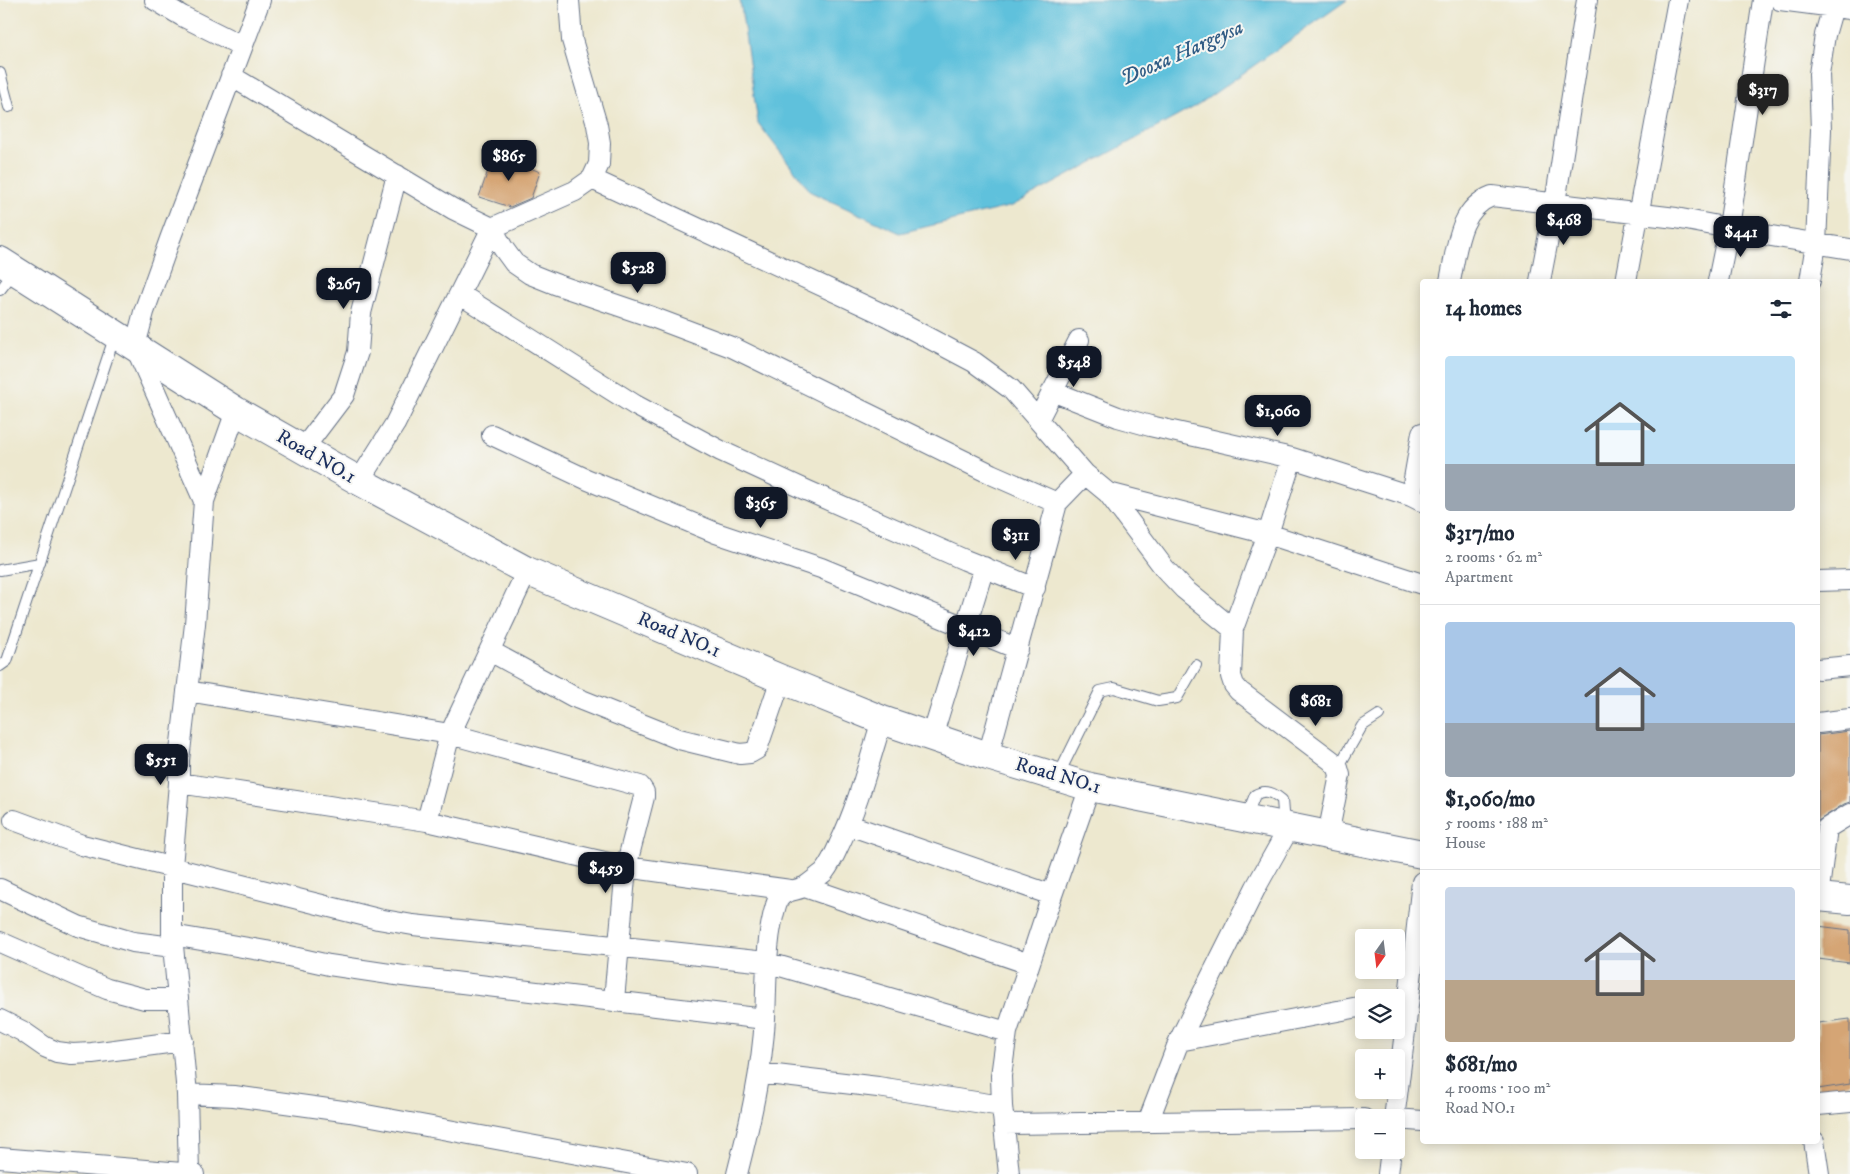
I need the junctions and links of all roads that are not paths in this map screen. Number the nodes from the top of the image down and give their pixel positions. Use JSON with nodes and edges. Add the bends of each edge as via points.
{"nodes":[{"id":1,"x":155,"y":0,"type":"edge"},
{"id":2,"x":260,"y":0,"type":"edge"},
{"id":3,"x":569,"y":0,"type":"edge"},
{"id":4,"x":1587,"y":0,"type":"edge"},
{"id":5,"x":1678,"y":0,"type":"edge"},
{"id":6,"x":1763,"y":0,"type":"edge"},
{"id":7,"x":1780,"y":0,"type":"edge"},
{"id":8,"x":1842,"y":8,"type":"edge"},
{"id":9,"x":242,"y":46,"type":"junction"},
{"id":10,"x":0,"y":73,"type":"edge"},
{"id":11,"x":231,"y":76,"type":"junction"},
{"id":12,"x":9,"y":107,"type":"dead end"},
{"id":13,"x":397,"y":175,"type":"junction"},
{"id":14,"x":592,"y":179,"type":"junction"},
{"id":15,"x":1554,"y":203,"type":"junction"},
{"id":16,"x":1639,"y":213,"type":"junction"},
{"id":17,"x":1729,"y":227,"type":"junction"},
{"id":18,"x":492,"y":228,"type":"junction"},
{"id":19,"x":1816,"y":244,"type":"junction"},
{"id":20,"x":1850,"y":249,"type":"edge"},
{"id":21,"x":5,"y":274,"type":"edge"},
{"id":22,"x":1450,"y":279,"type":"edge"},
{"id":23,"x":1540,"y":279,"type":"edge"},
{"id":24,"x":1626,"y":279,"type":"edge"},
{"id":25,"x":1718,"y":279,"type":"edge"},
{"id":26,"x":1810,"y":279,"type":"edge"},
{"id":27,"x":461,"y":295,"type":"junction"},
{"id":28,"x":125,"y":340,"type":"junction"},
{"id":29,"x":1079,"y":340,"type":"dead end"},
{"id":30,"x":1052,"y":391,"type":"junction"},
{"id":31,"x":236,"y":411,"type":"junction"},
{"id":32,"x":1038,"y":420,"type":"junction"},
{"id":33,"x":492,"y":435,"type":"dead end"},
{"id":34,"x":302,"y":449,"type":"junction"},
{"id":35,"x":1292,"y":458,"type":"junction"},
{"id":36,"x":1420,"y":459,"type":"edge"},
{"id":37,"x":1085,"y":474,"type":"junction"},
{"id":38,"x":359,"y":481,"type":"junction"},
{"id":39,"x":1108,"y":493,"type":"junction"},
{"id":40,"x":1417,"y":499,"type":"edge"},
{"id":41,"x":204,"y":501,"type":"junction"},
{"id":42,"x":1057,"y":502,"type":"junction"},
{"id":43,"x":1268,"y":534,"type":"junction"},
{"id":44,"x":40,"y":563,"type":"junction"},
{"id":45,"x":984,"y":567,"type":"junction"},
{"id":46,"x":0,"y":570,"type":"edge"},
{"id":47,"x":527,"y":571,"type":"junction"},
{"id":48,"x":1850,"y":580,"type":"edge"},
{"id":49,"x":1820,"y":581,"type":"edge"},
{"id":50,"x":1420,"y":583,"type":"edge"},
{"id":51,"x":1035,"y":588,"type":"junction"},
{"id":52,"x":965,"y":628,"type":"junction"},
{"id":53,"x":1233,"y":629,"type":"junction"},
{"id":54,"x":1018,"y":649,"type":"junction"},
{"id":55,"x":490,"y":651,"type":"junction"},
{"id":56,"x":0,"y":666,"type":"edge"},
{"id":57,"x":1196,"y":666,"type":"dead end"},
{"id":58,"x":1850,"y":666,"type":"edge"},
{"id":59,"x":1820,"y":669,"type":"edge"},
{"id":60,"x":781,"y":679,"type":"junction"},
{"id":61,"x":187,"y":691,"type":"junction"},
{"id":62,"x":1378,"y":715,"type":"dead end"},
{"id":63,"x":1850,"y":719,"type":"edge"},
{"id":64,"x":882,"y":720,"type":"junction"},
{"id":65,"x":1820,"y":723,"type":"edge"},
{"id":66,"x":450,"y":734,"type":"junction"},
{"id":67,"x":932,"y":737,"type":"junction"},
{"id":68,"x":988,"y":756,"type":"junction"},
{"id":69,"x":1338,"y":768,"type":"junction"},
{"id":70,"x":1058,"y":777,"type":"junction"},
{"id":71,"x":179,"y":783,"type":"junction"},
{"id":72,"x":1090,"y":787,"type":"junction"},
{"id":73,"x":1850,"y":814,"type":"edge"},
{"id":74,"x":14,"y":820,"type":"dead end"},
{"id":75,"x":427,"y":821,"type":"junction"},
{"id":76,"x":849,"y":825,"type":"junction"},
{"id":77,"x":1286,"y":827,"type":"junction"},
{"id":78,"x":1328,"y":835,"type":"junction"},
{"id":79,"x":1420,"y":854,"type":"edge"},
{"id":80,"x":172,"y":866,"type":"junction"},
{"id":81,"x":626,"y":867,"type":"junction"},
{"id":82,"x":1820,"y":882,"type":"edge"},
{"id":83,"x":797,"y":888,"type":"junction"},
{"id":84,"x":0,"y":889,"type":"edge"},
{"id":85,"x":1420,"y":894,"type":"edge"},
{"id":86,"x":1052,"y":895,"type":"junction"},
{"id":87,"x":1820,"y":897,"type":"edge"},
{"id":88,"x":1850,"y":900,"type":"edge"},
{"id":89,"x":173,"y":941,"type":"junction"},
{"id":90,"x":0,"y":942,"type":"edge"},
{"id":91,"x":619,"y":947,"type":"junction"},
{"id":92,"x":766,"y":962,"type":"junction"},
{"id":93,"x":1029,"y":964,"type":"junction"},
{"id":94,"x":1404,"y":989,"type":"edge"},
{"id":95,"x":178,"y":999,"type":"junction"},
{"id":96,"x":614,"y":1000,"type":"junction"},
{"id":97,"x":1355,"y":1008,"type":"edge"},
{"id":98,"x":1405,"y":1008,"type":"edge"},
{"id":99,"x":765,"y":1019,"type":"junction"},
{"id":100,"x":0,"y":1020,"type":"edge"},
{"id":101,"x":1007,"y":1032,"type":"junction"},
{"id":102,"x":1414,"y":1034,"type":"edge"},
{"id":103,"x":183,"y":1041,"type":"junction"},
{"id":104,"x":1179,"y":1041,"type":"junction"},
{"id":105,"x":758,"y":1073,"type":"junction"},
{"id":106,"x":187,"y":1094,"type":"junction"},
{"id":107,"x":1850,"y":1102,"type":"edge"},
{"id":108,"x":1820,"y":1105,"type":"edge"},
{"id":109,"x":1397,"y":1109,"type":"edge"},
{"id":110,"x":1003,"y":1115,"type":"junction"},
{"id":111,"x":1355,"y":1119,"type":"edge"},
{"id":112,"x":1405,"y":1119,"type":"edge"},
{"id":113,"x":1420,"y":1121,"type":"edge"},
{"id":114,"x":1148,"y":1122,"type":"junction"},
{"id":115,"x":1814,"y":1144,"type":"edge"},
{"id":116,"x":0,"y":1158,"type":"edge"},
{"id":117,"x":1390,"y":1159,"type":"edge"},
{"id":118,"x":191,"y":1174,"type":"edge"},
{"id":119,"x":687,"y":1174,"type":"edge"},
{"id":120,"x":736,"y":1174,"type":"edge"},
{"id":121,"x":1009,"y":1174,"type":"edge"},
{"id":122,"x":1388,"y":1174,"type":"edge"},
{"id":123,"x":1819,"y":1174,"type":"edge"}],
"edges":[{"from":1,"to":9,"type":"street"},
{"from":2,"to":9,"type":"street"},
{"from":3,"to":14,"type":"street","via":[[572,40],[600,143],[600,164]]},
{"from":4,"to":15,"type":"street"},
{"from":5,"to":16,"type":"street"},
{"from":6,"to":17,"type":"street"},
{"from":7,"to":8,"type":"street"},
{"from":8,"to":19,"type":"street","via":[[1825,34],[1819,74],[1821,130]]},
{"from":9,"to":11,"type":"street"},
{"from":10,"to":12,"type":"lane"},
{"from":11,"to":13,"type":"street"},
{"from":11,"to":28,"type":"street","via":[[147,302]]},
{"from":13,"to":18,"type":"street","via":[[453,210]]},
{"from":13,"to":34,"type":"street","via":[[361,313],[358,352],[344,395]]},
{"from":14,"to":18,"type":"street","via":[[575,191]]},
{"from":14,"to":32,"type":"street","via":[[887,316],[974,362],[1011,389]]},
{"from":15,"to":16,"type":"street"},
{"from":15,"to":22,"type":"street","via":[[1492,196],[1483,199],[1464,220]]},
{"from":15,"to":23,"type":"street"},
{"from":16,"to":17,"type":"street"},
{"from":16,"to":24,"type":"street"},
{"from":17,"to":19,"type":"street"},
{"from":17,"to":25,"type":"street"},
{"from":18,"to":27,"type":"street"},
{"from":18,"to":42,"type":"street","via":[[514,263],[530,274],[734,348],[991,474]]},
{"from":19,"to":20,"type":"street"},
{"from":19,"to":26,"type":"street"},
{"from":21,"to":28,"type":"highway","name":"Road NO.1"},
{"from":27,"to":38,"type":"street","via":[[395,424]]},
{"from":27,"to":45,"type":"street","via":[[635,405],[721,451]]},
{"from":28,"to":31,"type":"highway","name":"Road NO.1"},
{"from":28,"to":41,"type":"street"},
{"from":28,"to":44,"type":"lane"},
{"from":29,"to":30,"type":"street"},
{"from":30,"to":32,"type":"street"},
{"from":30,"to":35,"type":"street","via":[[1150,426]]},
{"from":31,"to":34,"type":"highway","name":"Road NO.1"},
{"from":31,"to":41,"type":"street"},
{"from":32,"to":37,"type":"street"},
{"from":33,"to":52,"type":"street","via":[[586,479],[716,533],[822,568]]},
{"from":34,"to":38,"type":"highway","name":"Road NO.1"},
{"from":35,"to":40,"type":"street"},
{"from":35,"to":43,"type":"street"},
{"from":36,"to":40,"type":"street"},
{"from":37,"to":39,"type":"street"},
{"from":37,"to":42,"type":"street"},
{"from":38,"to":47,"type":"highway","name":"Road NO.1"},
{"from":39,"to":43,"type":"street"},
{"from":39,"to":53,"type":"street","via":[[1165,569]]},
{"from":41,"to":61,"type":"street"},
{"from":42,"to":51,"type":"street"},
{"from":43,"to":50,"type":"street"},
{"from":43,"to":53,"type":"street"},
{"from":44,"to":46,"type":"lane"},
{"from":44,"to":56,"type":"lane","via":[[7,660]]},
{"from":45,"to":51,"type":"street"},
{"from":45,"to":52,"type":"street"},
{"from":47,"to":55,"type":"street"},
{"from":47,"to":60,"type":"highway","name":"Road NO.1"},
{"from":48,"to":49,"type":"street"},
{"from":51,"to":54,"type":"street"},
{"from":52,"to":54,"type":"street"},
{"from":52,"to":67,"type":"street"},
{"from":53,"to":69,"type":"street","via":[[1231,676],[1239,692]]},
{"from":54,"to":68,"type":"street"},
{"from":55,"to":60,"type":"street","via":[[574,697],[679,739],[740,754],[757,749]]},
{"from":55,"to":66,"type":"street"},
{"from":57,"to":70,"type":"lane","via":[[1177,698],[1158,701],[1114,688],[1100,691]]},
{"from":58,"to":59,"type":"street"},
{"from":60,"to":64,"type":"highway","name":"Road NO.1"},
{"from":61,"to":66,"type":"street"},
{"from":61,"to":71,"type":"street"},
{"from":62,"to":69,"type":"lane","via":[[1362,726]]},
{"from":63,"to":65,"type":"street"},
{"from":64,"to":67,"type":"highway","name":"Road NO.1"},
{"from":64,"to":76,"type":"street"},
{"from":66,"to":75,"type":"street"},
{"from":66,"to":81,"type":"street","via":[[640,786],[644,797]]},
{"from":67,"to":68,"type":"highway","name":"Road NO.1"},
{"from":68,"to":70,"type":"highway","name":"Road NO.1"},
{"from":69,"to":78,"type":"street","via":[[1340,775]]},
{"from":70,"to":72,"type":"highway","name":"Road NO.1"},
{"from":71,"to":75,"type":"street"},
{"from":71,"to":80,"type":"street"},
{"from":72,"to":77,"type":"highway","name":"Road NO.1"},
{"from":72,"to":86,"type":"street"},
{"from":73,"to":82,"type":"street","via":[[1827,828]]},
{"from":74,"to":80,"type":"street","via":[[82,845]]},
{"from":75,"to":81,"type":"street"},
{"from":76,"to":83,"type":"street","via":[[824,872]]},
{"from":76,"to":86,"type":"street"},
{"from":77,"to":78,"type":"highway","name":"Road NO.1"},
{"from":77,"to":104,"type":"street"},
{"from":78,"to":79,"type":"highway","name":"Road NO.1"},
{"from":80,"to":89,"type":"street"},
{"from":80,"to":91,"type":"street","via":[[378,919]]},
{"from":81,"to":83,"type":"street"},
{"from":81,"to":91,"type":"street"},
{"from":83,"to":92,"type":"street","via":[[783,895],[776,904]]},
{"from":83,"to":93,"type":"street"},
{"from":84,"to":89,"type":"street","via":[[78,926],[133,942]]},
{"from":85,"to":94,"type":"street"},
{"from":86,"to":93,"type":"street"},
{"from":87,"to":88,"type":"highway"},
{"from":89,"to":95,"type":"street"},
{"from":89,"to":96,"type":"street","via":[[266,951],[394,975]]},
{"from":90,"to":95,"type":"street","via":[[107,989],[146,999]]},
{"from":91,"to":92,"type":"street"},
{"from":91,"to":96,"type":"street"},
{"from":92,"to":99,"type":"street"},
{"from":92,"to":101,"type":"street"},
{"from":93,"to":101,"type":"street"},
{"from":95,"to":103,"type":"street"},
{"from":96,"to":99,"type":"street"},
{"from":97,"to":104,"type":"street"},
{"from":98,"to":102,"type":"street"},
{"from":99,"to":105,"type":"street"},
{"from":100,"to":103,"type":"street","via":[[45,1047],[72,1054]]},
{"from":101,"to":110,"type":"street","via":[[1001,1076]]},
{"from":102,"to":109,"type":"street"},
{"from":103,"to":106,"type":"street"},
{"from":104,"to":114,"type":"street"},
{"from":105,"to":110,"type":"street","via":[[878,1087]]},
{"from":105,"to":120,"type":"street"},
{"from":106,"to":118,"type":"street"},
{"from":106,"to":119,"type":"street","via":[[234,1096],[350,1112]]},
{"from":107,"to":108,"type":"street"},
{"from":110,"to":114,"type":"street"},
{"from":110,"to":121,"type":"street"},
{"from":111,"to":114,"type":"street"},
{"from":112,"to":113,"type":"street"},
{"from":115,"to":123,"type":"street"},
{"from":116,"to":118,"type":"street"},
{"from":117,"to":122,"type":"street"}]}
